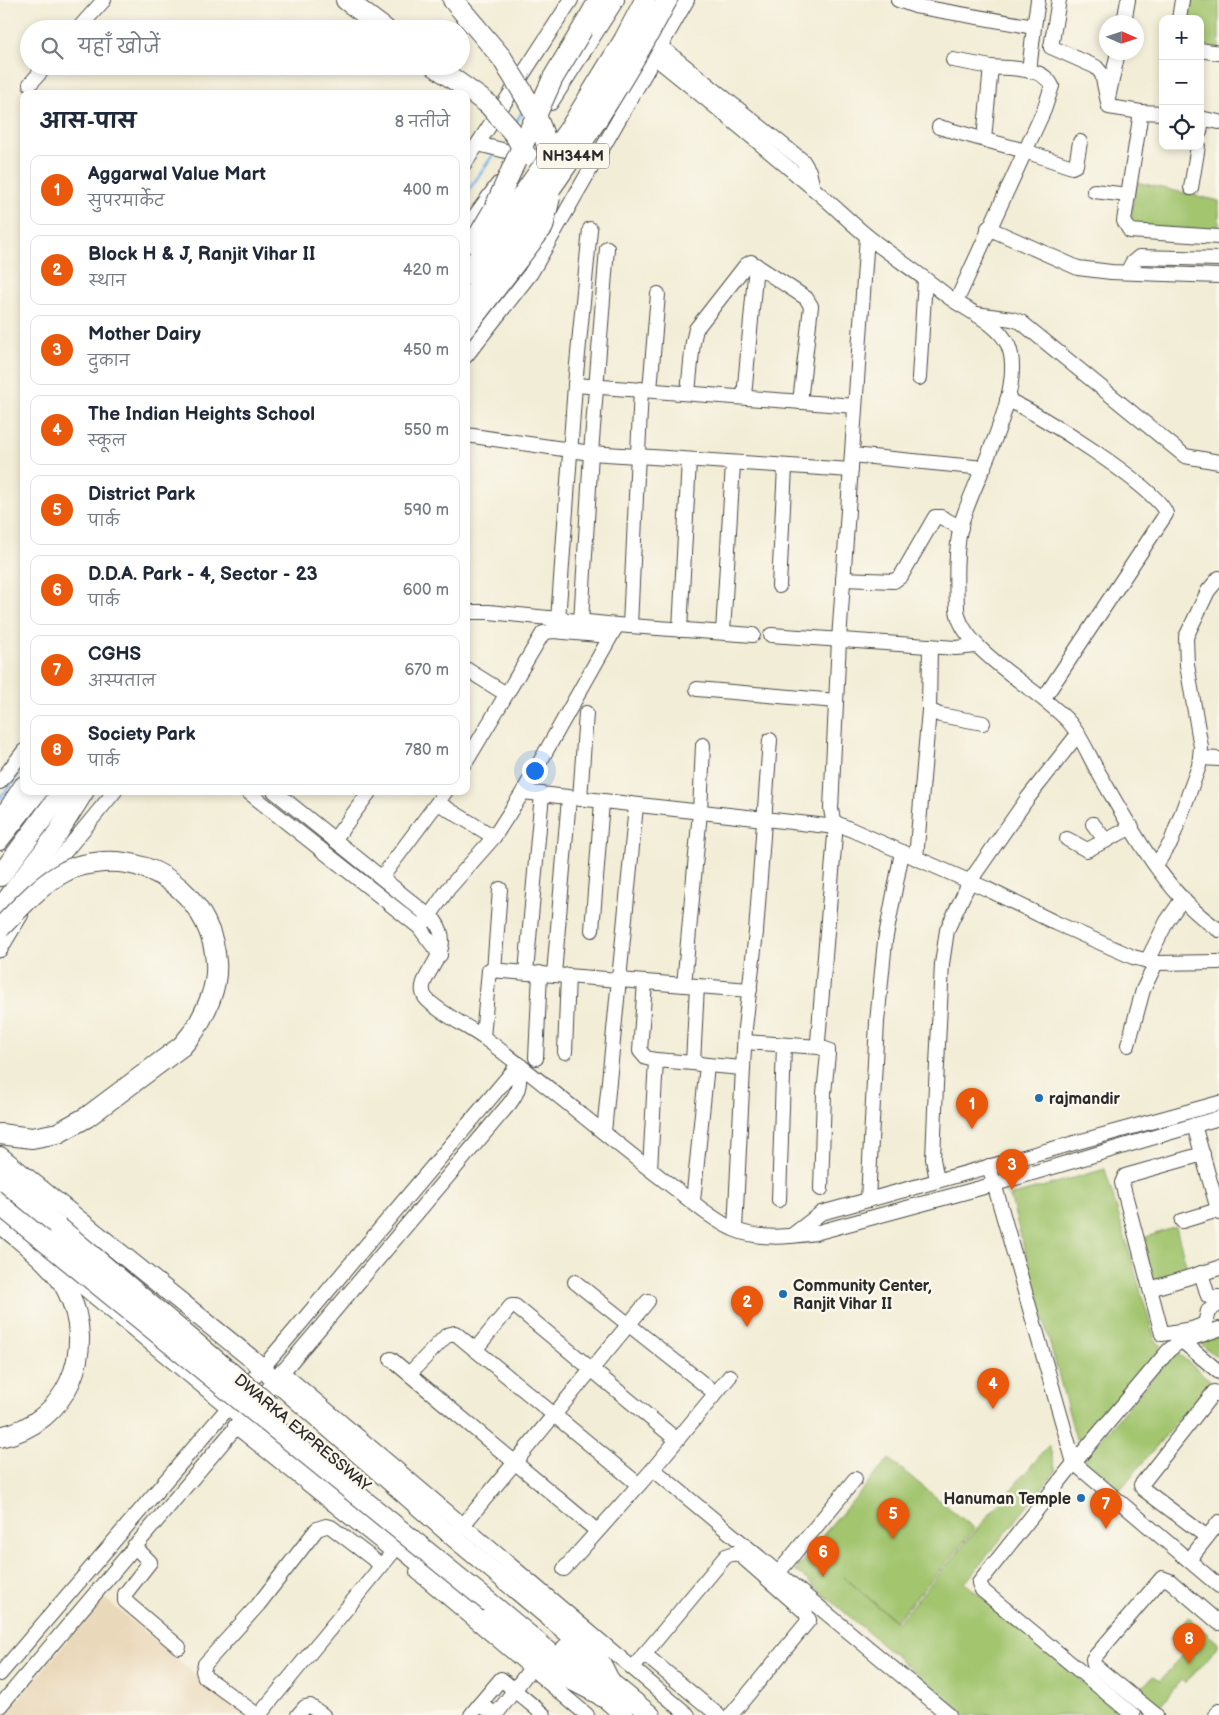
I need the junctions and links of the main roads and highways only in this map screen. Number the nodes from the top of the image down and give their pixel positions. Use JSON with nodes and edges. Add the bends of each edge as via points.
{"nodes":[{"id":1,"x":346,"y":0,"type":"edge"},
{"id":2,"x":453,"y":0,"type":"edge"},
{"id":3,"x":599,"y":0,"type":"edge"},
{"id":4,"x":645,"y":0,"type":"edge"},
{"id":5,"x":667,"y":0,"type":"edge"},
{"id":6,"x":373,"y":20,"type":"edge"},
{"id":7,"x":470,"y":20,"type":"edge"},
{"id":8,"x":470,"y":20,"type":"edge"},
{"id":9,"x":448,"y":75,"type":"edge"},
{"id":10,"x":469,"y":90,"type":"edge"},
{"id":11,"x":470,"y":91,"type":"edge"},
{"id":12,"x":543,"y":227,"type":"junction"},
{"id":13,"x":470,"y":260,"type":"edge"},
{"id":14,"x":470,"y":270,"type":"edge"},
{"id":15,"x":470,"y":298,"type":"edge"},
{"id":16,"x":470,"y":322,"type":"edge"},
{"id":17,"x":20,"y":792,"type":"edge"},
{"id":18,"x":60,"y":795,"type":"edge"},
{"id":19,"x":81,"y":795,"type":"edge"},
{"id":20,"x":0,"y":823,"type":"edge"},
{"id":21,"x":0,"y":876,"type":"edge"},
{"id":22,"x":0,"y":909,"type":"edge"},
{"id":23,"x":0,"y":928,"type":"edge"},
{"id":24,"x":0,"y":1134,"type":"edge"},
{"id":25,"x":0,"y":1156,"type":"edge"},
{"id":26,"x":0,"y":1177,"type":"edge"},
{"id":27,"x":0,"y":1205,"type":"edge"},
{"id":28,"x":0,"y":1216,"type":"edge"},
{"id":29,"x":0,"y":1222,"type":"edge"},
{"id":30,"x":0,"y":1437,"type":"edge"},
{"id":31,"x":495,"y":1599,"type":"junction"},
{"id":32,"x":607,"y":1690,"type":"junction"},
{"id":33,"x":624,"y":1715,"type":"edge"},
{"id":34,"x":650,"y":1715,"type":"edge"}],
"edges":[{"from":1,"to":6,"type":"highway"},
{"from":2,"to":7,"type":"highway","bridge":true},
{"from":3,"to":13,"type":"highway","bridge":true,"via":[[553,78],[494,210],[472,246]]},
{"from":4,"to":14,"type":"highway","number":"NH344M","bridge":true,"via":[[572,125]]},
{"from":5,"to":15,"type":"highway","number":"NH344M","bridge":true,"via":[[590,131],[527,224]]},
{"from":8,"to":12,"type":"highway","bridge":true,"via":[[502,58],[532,107],[545,141],[550,196]]},
{"from":9,"to":10,"type":"highway","bridge":true},
{"from":11,"to":12,"type":"highway","bridge":true,"via":[[488,104],[515,135],[532,166]]},
{"from":12,"to":16,"type":"highway","bridge":true},
{"from":17,"to":20,"type":"highway"},
{"from":18,"to":21,"type":"highway"},
{"from":19,"to":22,"type":"highway","via":[[55,837]]},
{"from":23,"to":24,"type":"highway","bridge":true,"via":[[36,891],[66,870],[89,863],[131,864],[163,876],[194,902],[213,940],[217,964],[207,1010],[182,1046],[88,1117],[58,1132],[32,1138]]},
{"from":25,"to":32,"type":"main road","via":[[273,1373],[459,1531],[600,1660]]},
{"from":26,"to":31,"type":"highway","name":"DWARKA EXPRESSWAY","bridge":true},
{"from":27,"to":31,"type":"highway","name":"DWARKA EXPRESSWAY","bridge":true},
{"from":28,"to":32,"type":"main road","via":[[229,1406],[239,1421],[546,1668]]},
{"from":29,"to":30,"type":"highway","via":[[54,1271],[67,1289],[78,1326],[80,1350],[69,1386],[54,1406],[36,1424]]},
{"from":31,"to":32,"type":"highway","name":"DWARKA EXPRESSWAY"},
{"from":32,"to":33,"type":"main road"},
{"from":32,"to":34,"type":"main road"}]}
